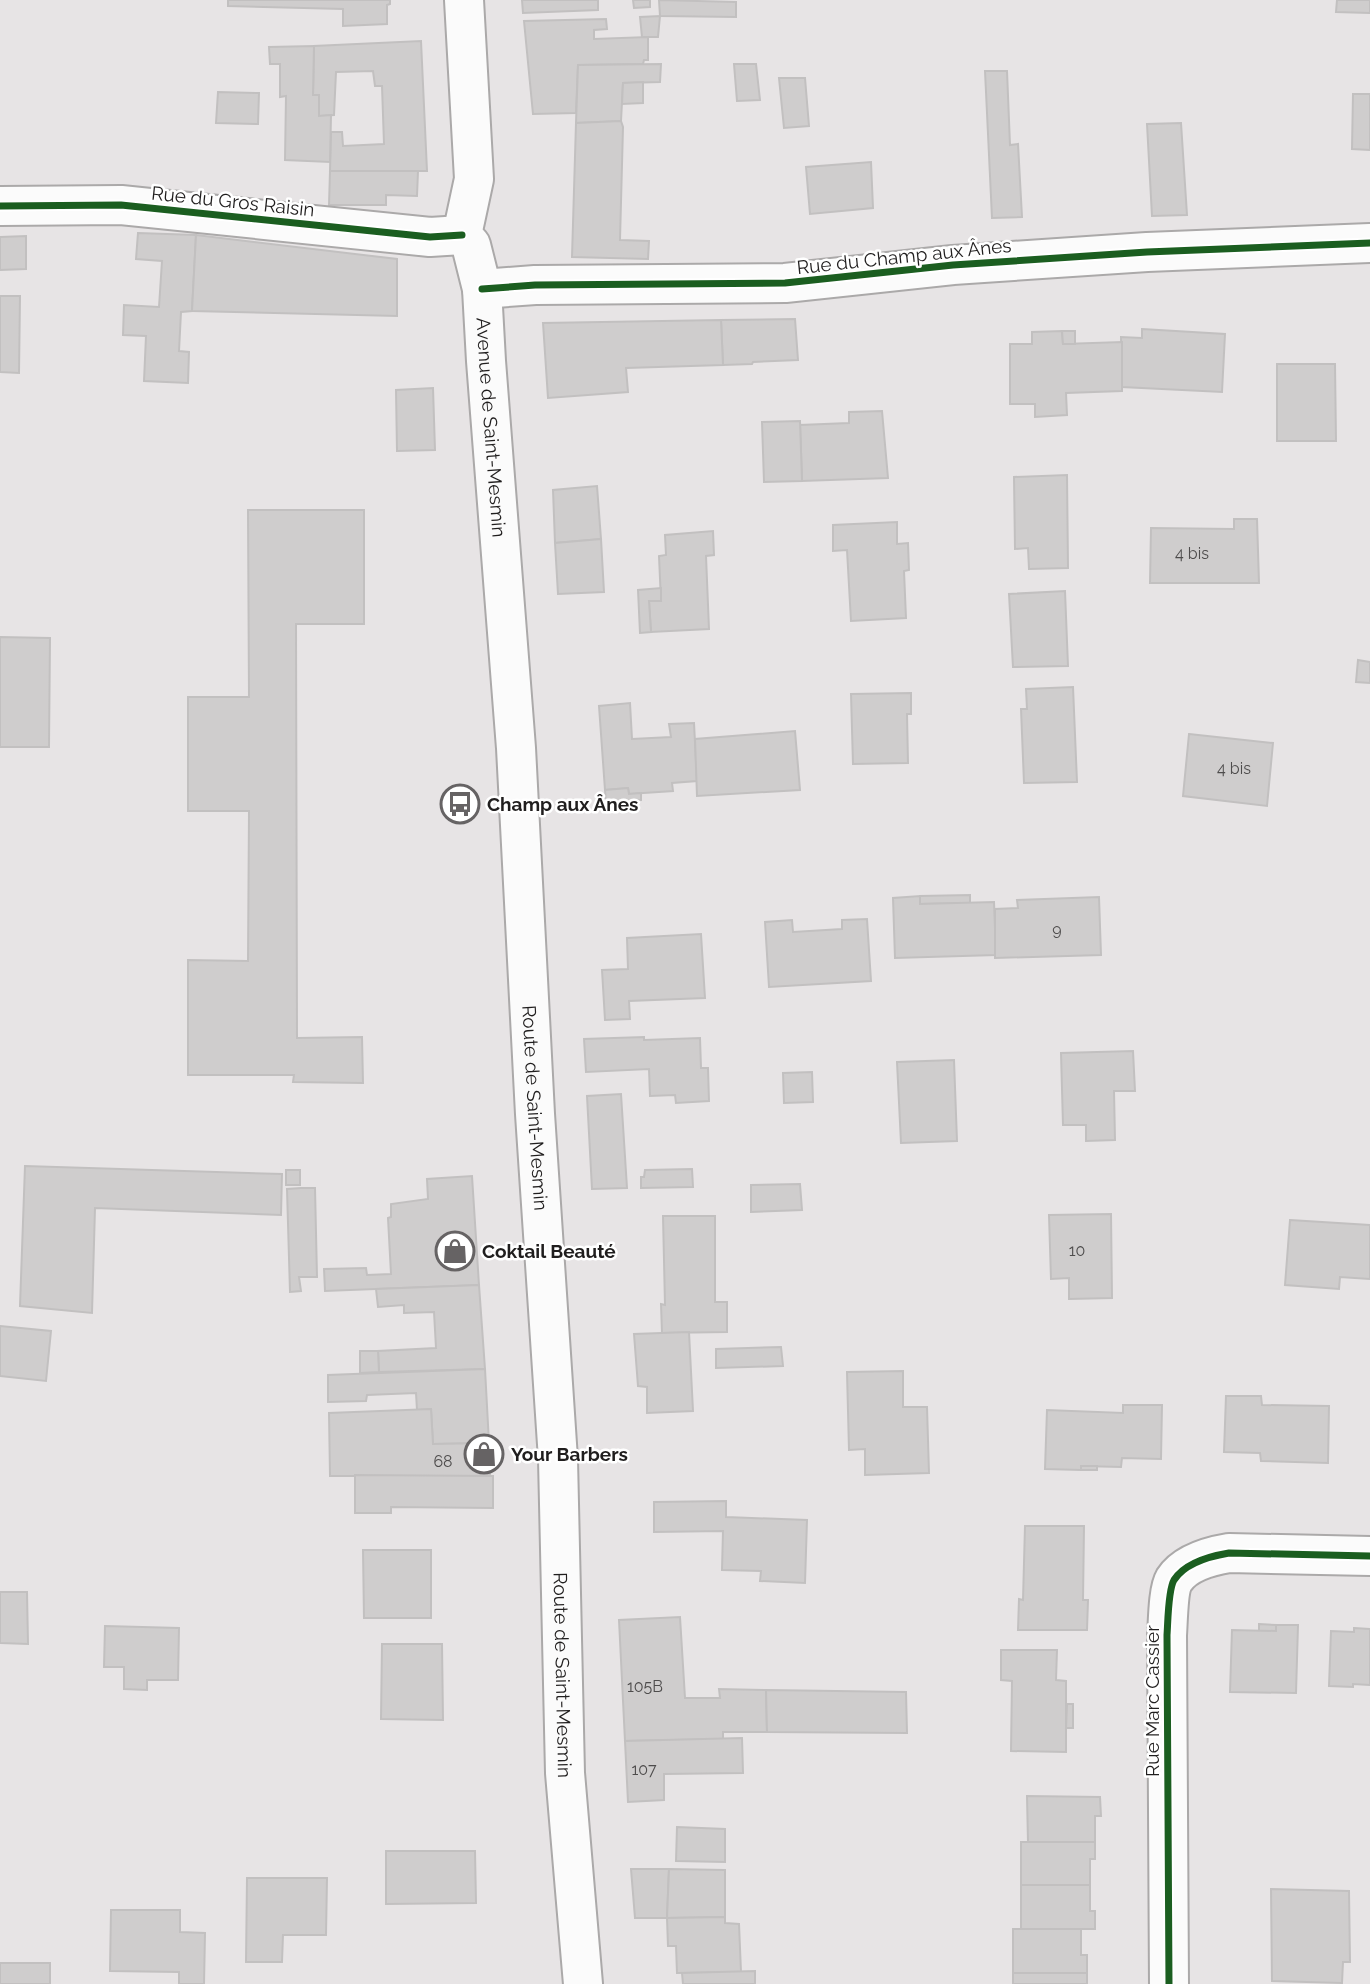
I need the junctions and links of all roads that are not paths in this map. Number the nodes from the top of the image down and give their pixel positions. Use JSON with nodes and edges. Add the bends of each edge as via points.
{"nodes":[{"id":1,"x":464,"y":0,"type":"edge"},
{"id":2,"x":0,"y":206,"type":"edge"},
{"id":3,"x":461,"y":235,"type":"junction"},
{"id":4,"x":1370,"y":243,"type":"edge"},
{"id":5,"x":482,"y":289,"type":"junction"},
{"id":6,"x":501,"y":567,"type":"joint"},
{"id":7,"x":1370,"y":1556,"type":"edge"},
{"id":8,"x":583,"y":1984,"type":"edge"},
{"id":9,"x":1168,"y":1984,"type":"edge"}],
"edges":[{"from":1,"to":3,"type":"main road","via":[[474,179]]},
{"from":2,"to":3,"type":"main road","name":"Rue du Gros Raisin","via":[[121,205],[430,237]]},
{"from":3,"to":5,"type":"main road","name":"Avenue de Saint-Mesmin","via":[[471,245]]},
{"from":4,"to":5,"type":"main road","name":"Rue du Champ aux Ânes","via":[[953,265],[785,283]]},
{"from":5,"to":6,"type":"main road","name":"Avenue de Saint-Mesmin"},
{"from":6,"to":8,"type":"main road","name":"Route de Saint-Mesmin","via":[[558,1459],[565,1773]]},
{"from":7,"to":9,"type":"main road","name":"Rue Marc Cassier","via":[[1229,1553],[1208,1556],[1174,1580],[1167,1635]]}]}
